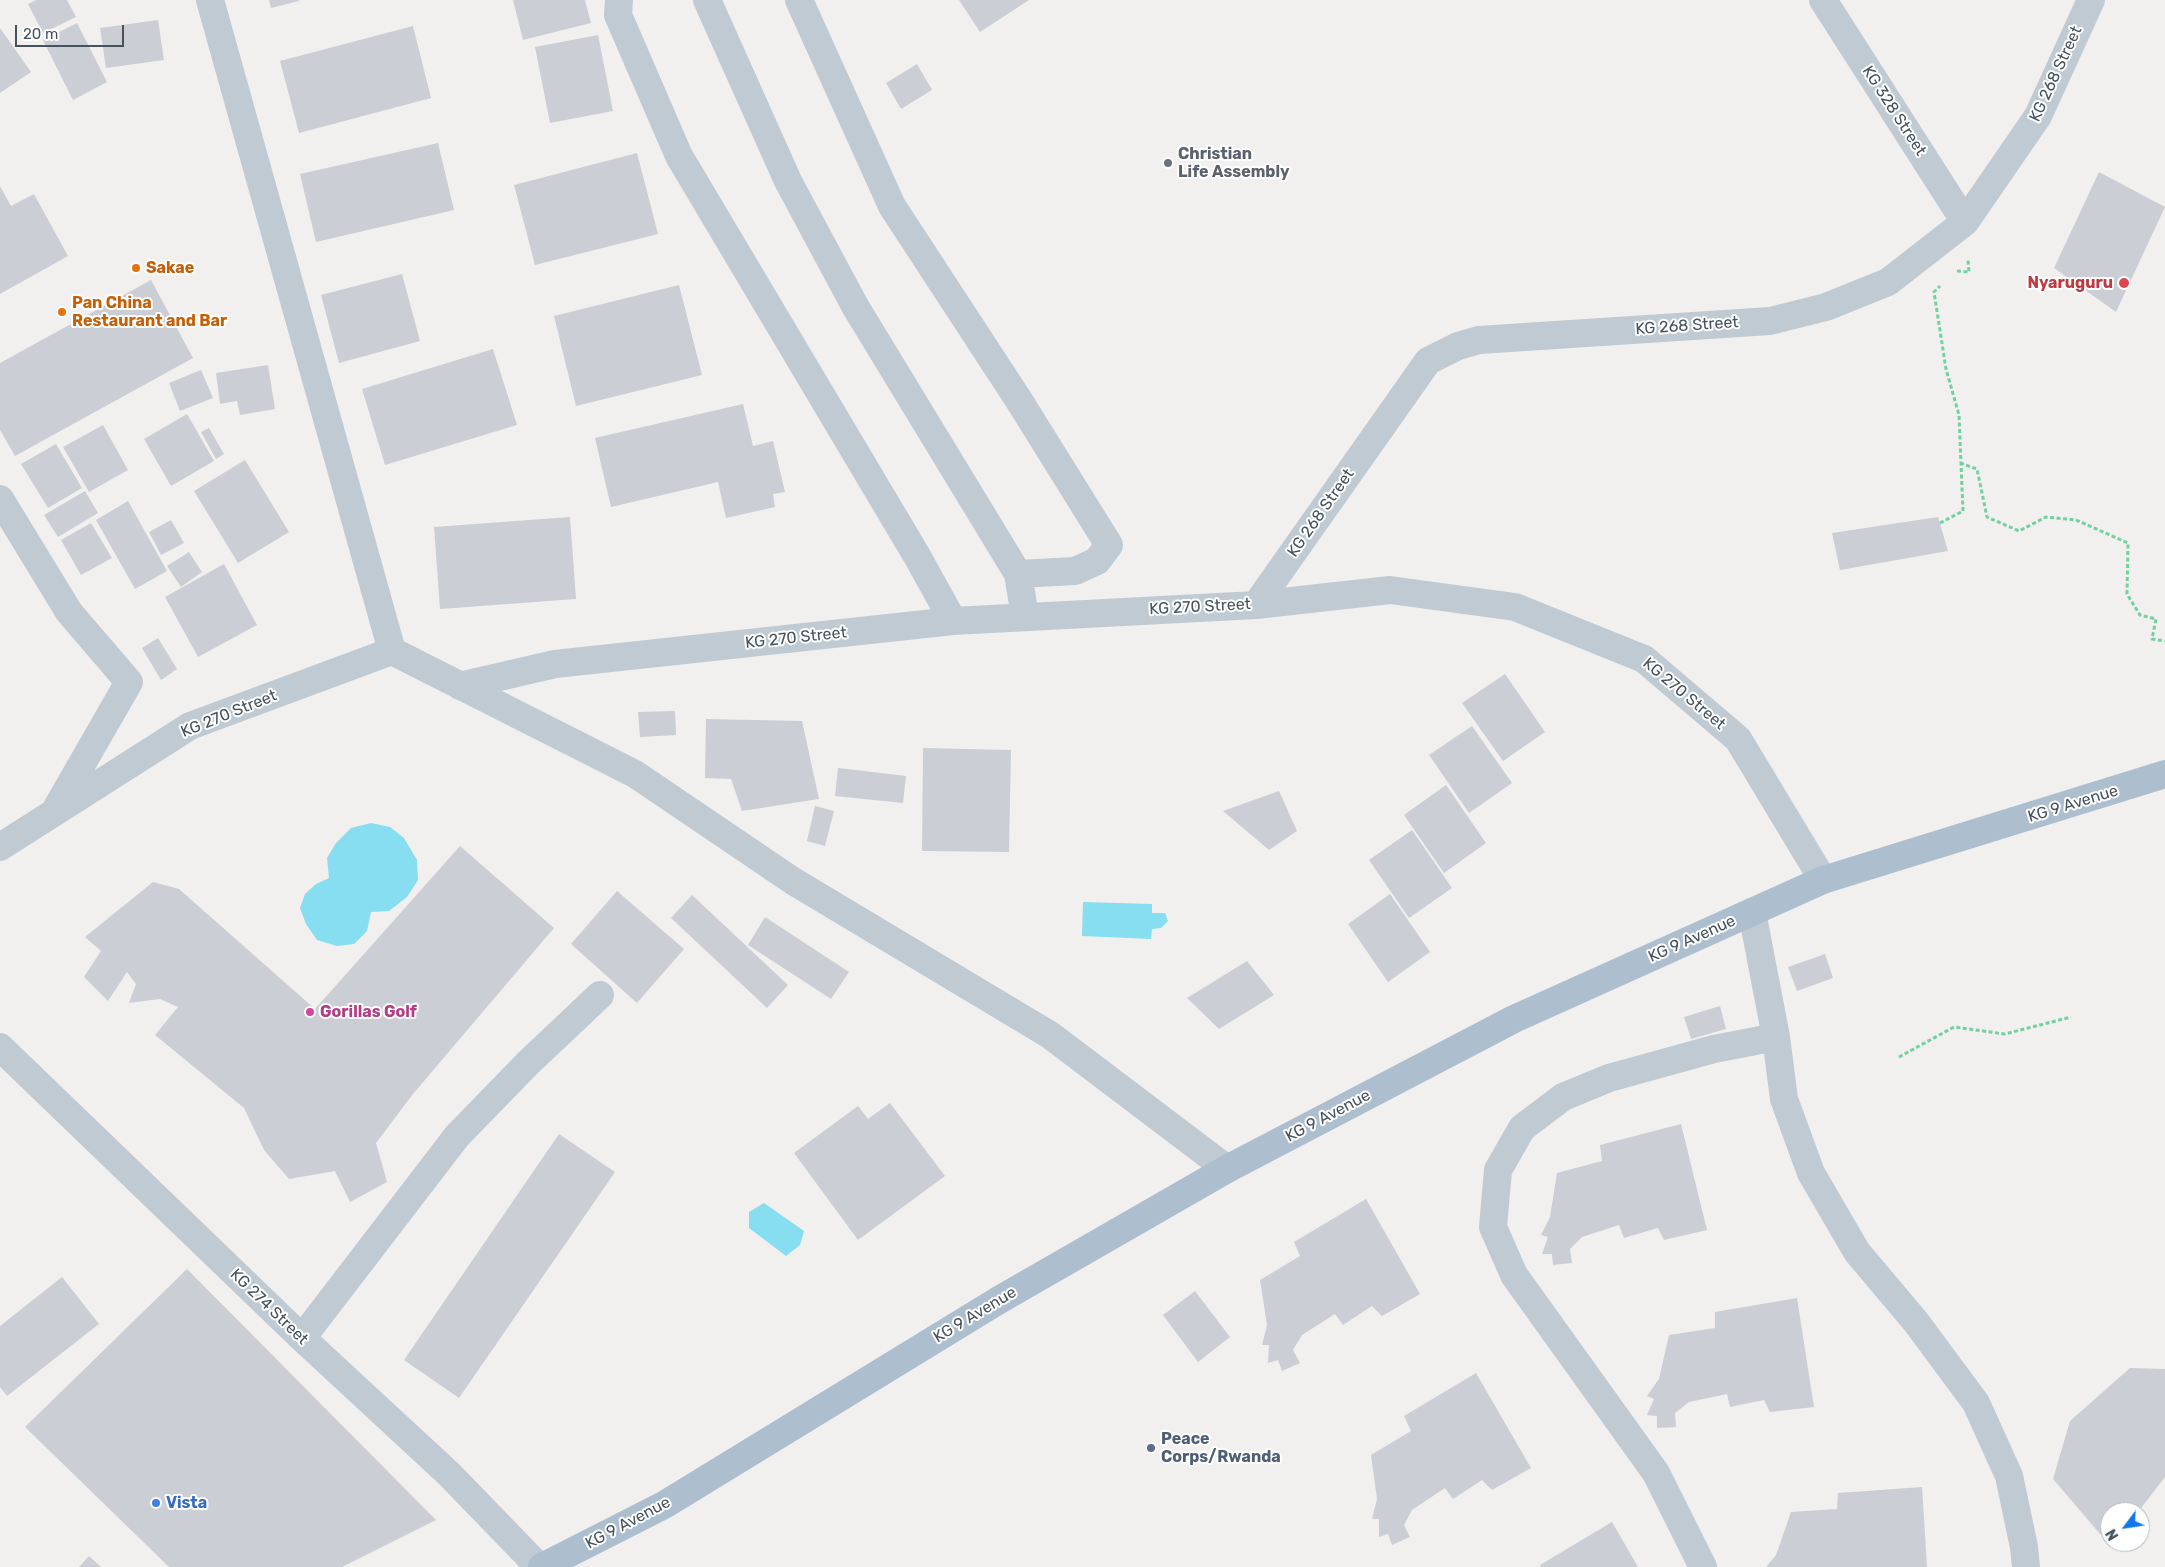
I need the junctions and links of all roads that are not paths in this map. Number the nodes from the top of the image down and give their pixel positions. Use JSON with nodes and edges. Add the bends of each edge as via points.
{"nodes":[{"id":1,"x":210,"y":0,"type":"edge"},
{"id":2,"x":619,"y":0,"type":"edge"},
{"id":3,"x":707,"y":0,"type":"edge"},
{"id":4,"x":799,"y":0,"type":"edge"},
{"id":5,"x":1823,"y":0,"type":"edge"},
{"id":6,"x":2091,"y":0,"type":"edge"},
{"id":7,"x":1965,"y":222,"type":"junction"},
{"id":8,"x":0,"y":499,"type":"edge"},
{"id":9,"x":1018,"y":574,"type":"junction"},
{"id":10,"x":1256,"y":605,"type":"junction"},
{"id":11,"x":1025,"y":616,"type":"junction"},
{"id":12,"x":953,"y":621,"type":"junction"},
{"id":13,"x":392,"y":651,"type":"junction"},
{"id":14,"x":460,"y":686,"type":"junction"},
{"id":15,"x":2165,"y":774,"type":"edge"},
{"id":16,"x":54,"y":812,"type":"junction"},
{"id":17,"x":0,"y":847,"type":"edge"},
{"id":18,"x":1823,"y":880,"type":"junction"},
{"id":19,"x":1752,"y":912,"type":"junction"},
{"id":20,"x":600,"y":995,"type":"dead end"},
{"id":21,"x":1776,"y":1037,"type":"junction"},
{"id":22,"x":0,"y":1047,"type":"edge"},
{"id":23,"x":1227,"y":1169,"type":"junction"},
{"id":24,"x":302,"y":1338,"type":"junction"},
{"id":25,"x":540,"y":1567,"type":"edge"},
{"id":26,"x":1703,"y":1567,"type":"edge"},
{"id":27,"x":2026,"y":1567,"type":"edge"}],
"edges":[{"from":1,"to":13,"type":"street"},
{"from":2,"to":12,"type":"street","via":[[618,15],[679,156]]},
{"from":3,"to":9,"type":"street","via":[[788,181],[855,306]]},
{"from":4,"to":9,"type":"street","via":[[892,206],[1109,545],[1097,561],[1075,571]]},
{"from":5,"to":7,"type":"street","name":"KG 328 Street"},
{"from":6,"to":7,"type":"street","name":"KG 268 Street","via":[[2038,116]]},
{"from":7,"to":10,"type":"street","name":"KG 268 Street","via":[[1888,282],[1817,309],[1770,321],[1479,340],[1428,361]]},
{"from":8,"to":16,"type":"street","via":[[69,612],[129,682]]},
{"from":9,"to":11,"type":"street"},
{"from":10,"to":11,"type":"street","name":"KG 270 Street"},
{"from":10,"to":18,"type":"street","name":"KG 270 Street","via":[[1390,590],[1515,607],[1644,659],[1738,739]]},
{"from":11,"to":12,"type":"street","name":"KG 270 Street"},
{"from":12,"to":14,"type":"street","name":"KG 270 Street","via":[[555,664]]},
{"from":13,"to":14,"type":"street"},
{"from":13,"to":16,"type":"street","name":"KG 270 Street","via":[[190,726]]},
{"from":14,"to":23,"type":"street","via":[[635,774],[793,881],[1050,1035]]},
{"from":15,"to":18,"type":"main road","name":"KG 9 Avenue"},
{"from":16,"to":17,"type":"street","name":"KG 270 Street"},
{"from":18,"to":19,"type":"main road","name":"KG 9 Avenue"},
{"from":19,"to":21,"type":"street"},
{"from":19,"to":23,"type":"main road","name":"KG 9 Avenue","via":[[1514,1019]]},
{"from":20,"to":24,"type":"street","via":[[457,1136]]},
{"from":21,"to":26,"type":"street","via":[[1714,1049],[1609,1078],[1563,1097],[1522,1128],[1498,1170],[1493,1227],[1514,1275],[1656,1473]]},
{"from":21,"to":27,"type":"street","via":[[1784,1099],[1811,1173],[1857,1252],[1916,1322],[1976,1403],[2009,1476]]},
{"from":22,"to":24,"type":"street","name":"KG 274 Street"},
{"from":23,"to":25,"type":"main road","name":"KG 9 Avenue","via":[[999,1300],[664,1505]]},
{"from":24,"to":25,"type":"street","name":"KG 274 Street","via":[[449,1474]]}]}
